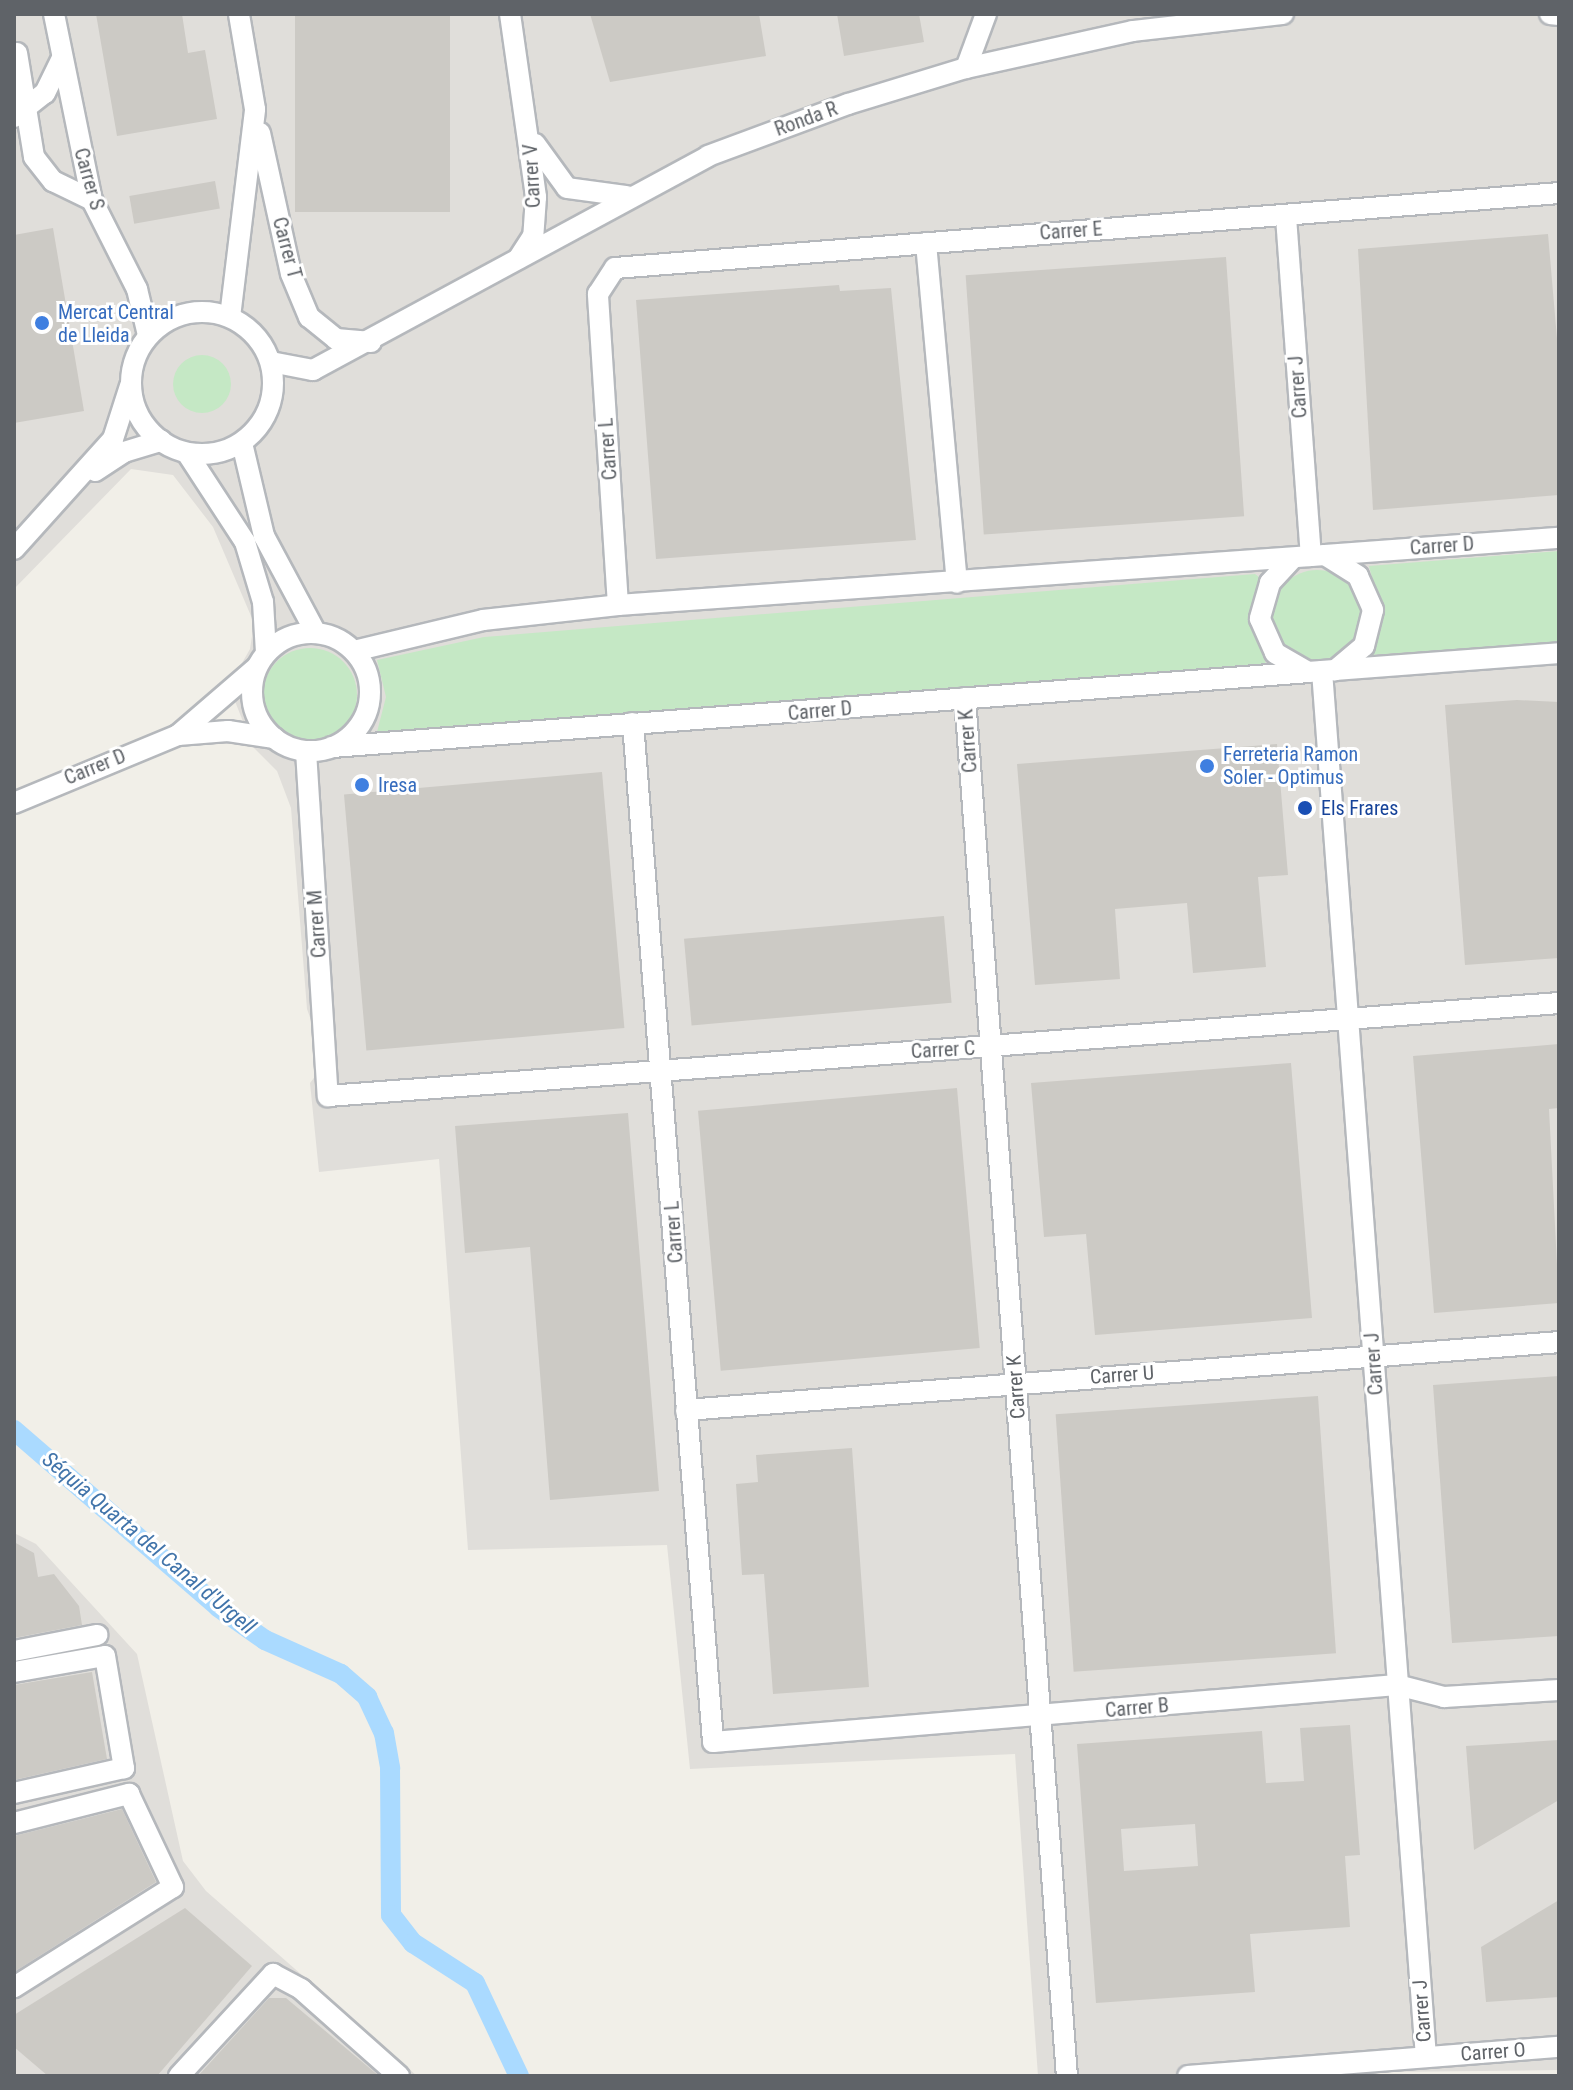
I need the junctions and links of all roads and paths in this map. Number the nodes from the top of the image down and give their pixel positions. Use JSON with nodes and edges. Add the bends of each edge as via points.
{"nodes":[{"id":1,"x":54,"y":14,"type":"edge"},
{"id":2,"x":239,"y":14,"type":"edge"},
{"id":3,"x":510,"y":14,"type":"edge"},
{"id":4,"x":986,"y":14,"type":"edge"},
{"id":5,"x":1283,"y":14,"type":"edge"},
{"id":6,"x":1550,"y":14,"type":"edge"},
{"id":7,"x":1559,"y":15,"type":"edge"},
{"id":8,"x":15,"y":51,"type":"edge"},
{"id":9,"x":62,"y":58,"type":"junction"},
{"id":10,"x":966,"y":68,"type":"junction"},
{"id":11,"x":255,"y":109,"type":"junction"},
{"id":12,"x":20,"y":116,"type":"edge"},
{"id":13,"x":529,"y":130,"type":"junction"},
{"id":14,"x":1559,"y":193,"type":"edge"},
{"id":15,"x":630,"y":196,"type":"junction"},
{"id":16,"x":92,"y":200,"type":"junction"},
{"id":17,"x":1286,"y":217,"type":"junction"},
{"id":18,"x":926,"y":243,"type":"junction"},
{"id":19,"x":513,"y":265,"type":"junction"},
{"id":20,"x":598,"y":294,"type":"joint"},
{"id":21,"x":230,"y":317,"type":"junction"},
{"id":22,"x":148,"y":335,"type":"junction"},
{"id":23,"x":371,"y":342,"type":"junction"},
{"id":24,"x":271,"y":362,"type":"junction"},
{"id":25,"x":130,"y":385,"type":"junction"},
{"id":26,"x":161,"y":441,"type":"junction"},
{"id":27,"x":242,"y":443,"type":"junction"},
{"id":28,"x":187,"y":453,"type":"junction"},
{"id":29,"x":82,"y":480,"type":"junction"},
{"id":30,"x":1559,"y":538,"type":"edge"},
{"id":31,"x":14,"y":549,"type":"edge"},
{"id":32,"x":1310,"y":556,"type":"junction"},
{"id":33,"x":957,"y":583,"type":"junction"},
{"id":34,"x":618,"y":605,"type":"junction"},
{"id":35,"x":316,"y":633,"type":"junction"},
{"id":36,"x":354,"y":651,"type":"junction"},
{"id":37,"x":1559,"y":653,"type":"edge"},
{"id":38,"x":261,"y":660,"type":"junction"},
{"id":39,"x":1321,"y":671,"type":"junction"},
{"id":40,"x":965,"y":698,"type":"junction"},
{"id":41,"x":633,"y":723,"type":"junction"},
{"id":42,"x":178,"y":735,"type":"junction"},
{"id":43,"x":274,"y":738,"type":"junction"},
{"id":44,"x":332,"y":747,"type":"junction"},
{"id":45,"x":306,"y":751,"type":"junction"},
{"id":46,"x":14,"y":803,"type":"edge"},
{"id":47,"x":1559,"y":1003,"type":"edge"},
{"id":48,"x":1346,"y":1018,"type":"junction"},
{"id":49,"x":990,"y":1048,"type":"junction"},
{"id":50,"x":664,"y":1067,"type":"junction"},
{"id":51,"x":328,"y":1096,"type":"joint"},
{"id":52,"x":1559,"y":1342,"type":"edge"},
{"id":53,"x":1374,"y":1356,"type":"junction"},
{"id":54,"x":1015,"y":1383,"type":"junction"},
{"id":55,"x":686,"y":1410,"type":"junction"},
{"id":56,"x":97,"y":1635,"type":"dead end"},
{"id":57,"x":14,"y":1651,"type":"edge"},
{"id":58,"x":14,"y":1672,"type":"edge"},
{"id":59,"x":1397,"y":1685,"type":"junction"},
{"id":60,"x":1559,"y":1690,"type":"edge"},
{"id":61,"x":1040,"y":1717,"type":"junction"},
{"id":62,"x":713,"y":1742,"type":"joint"},
{"id":63,"x":14,"y":1793,"type":"edge"},
{"id":64,"x":14,"y":1823,"type":"edge"},
{"id":65,"x":14,"y":1987,"type":"edge"},
{"id":66,"x":1559,"y":2047,"type":"edge"},
{"id":67,"x":1426,"y":2057,"type":"junction"},
{"id":68,"x":1337,"y":2070,"type":"edge"},
{"id":69,"x":179,"y":2076,"type":"edge"},
{"id":70,"x":399,"y":2076,"type":"edge"},
{"id":71,"x":1067,"y":2076,"type":"edge"},
{"id":72,"x":1188,"y":2076,"type":"edge"}],
"edges":[{"from":1,"to":9,"type":"street","name":"Carrer S"},
{"from":2,"to":11,"type":"street","name":"Carrer T"},
{"from":3,"to":13,"type":"street","name":"Carrer V"},
{"from":4,"to":10,"type":"street"},
{"from":5,"to":10,"type":"street","name":"Ronda R","via":[[1133,31]]},
{"from":6,"to":7,"type":"street"},
{"from":8,"to":12,"type":"street"},
{"from":9,"to":12,"type":"street"},
{"from":9,"to":16,"type":"street","name":"Carrer S"},
{"from":10,"to":15,"type":"street","name":"Ronda R","via":[[708,156]]},
{"from":11,"to":21,"type":"street","name":"Carrer T"},
{"from":11,"to":23,"type":"street","name":"Carrer T","via":[[291,274],[309,317],[336,339]]},
{"from":12,"to":16,"type":"street","via":[[34,157],[53,181]]},
{"from":13,"to":15,"type":"street","name":"Carrer V","via":[[543,161],[567,188],[606,199]]},
{"from":13,"to":19,"type":"street","name":"Carrer V","via":[[534,231]]},
{"from":14,"to":17,"type":"street","name":"Carrer E"},
{"from":15,"to":19,"type":"street","name":"Ronda R"},
{"from":16,"to":22,"type":"street","name":"Carrer S","via":[[137,289]]},
{"from":17,"to":18,"type":"street","name":"Carrer E"},
{"from":17,"to":32,"type":"street","name":"Carrer J"},
{"from":18,"to":20,"type":"street","name":"Carrer E","via":[[628,263],[602,280]]},
{"from":18,"to":33,"type":"street"},
{"from":19,"to":23,"type":"street","name":"Ronda R"},
{"from":20,"to":34,"type":"street","name":"Carrer L"},
{"from":21,"to":22,"type":"street","via":[[186,312]]},
{"from":21,"to":24,"type":"street","via":[[262,342]]},
{"from":22,"to":25,"type":"street"},
{"from":23,"to":24,"type":"street","name":"Ronda R","via":[[313,370]]},
{"from":24,"to":27,"type":"street","via":[[270,407]]},
{"from":25,"to":26,"type":"street","via":[[145,426]]},
{"from":25,"to":29,"type":"street","via":[[113,439]]},
{"from":26,"to":28,"type":"street"},
{"from":26,"to":29,"type":"street","via":[[124,452]]},
{"from":27,"to":28,"type":"street"},
{"from":27,"to":35,"type":"street","via":[[264,536]]},
{"from":28,"to":38,"type":"street","via":[[245,542],[263,602]]},
{"from":29,"to":31,"type":"street"},
{"from":30,"to":32,"type":"street","name":"Carrer D"},
{"from":32,"to":33,"type":"street","name":"Carrer D"},
{"from":32,"to":39,"type":"street","via":[[1270,583],[1260,619],[1275,653]]},
{"from":32,"to":39,"type":"street","via":[[1358,576],[1373,610],[1364,646]]},
{"from":33,"to":34,"type":"street","name":"Carrer D"},
{"from":34,"to":36,"type":"street","name":"Carrer D","via":[[483,620]]},
{"from":35,"to":36,"type":"street"},
{"from":35,"to":38,"type":"street","via":[[281,641]]},
{"from":36,"to":44,"type":"street","via":[[367,677],[368,705],[355,730]]},
{"from":37,"to":39,"type":"street","name":"Carrer D"},
{"from":38,"to":42,"type":"street","name":"Carrer D"},
{"from":38,"to":43,"type":"street","via":[[253,706]]},
{"from":39,"to":40,"type":"street","name":"Carrer D"},
{"from":39,"to":48,"type":"street","name":"Carrer J"},
{"from":40,"to":41,"type":"street","name":"Carrer D"},
{"from":40,"to":49,"type":"street","name":"Carrer K"},
{"from":41,"to":44,"type":"street","name":"Carrer D"},
{"from":41,"to":50,"type":"street","name":"Carrer L"},
{"from":42,"to":43,"type":"street","name":"Carrer D","via":[[228,731]]},
{"from":42,"to":46,"type":"street","name":"Carrer D"},
{"from":43,"to":45,"type":"street"},
{"from":44,"to":45,"type":"street"},
{"from":45,"to":51,"type":"street","name":"Carrer M"},
{"from":47,"to":48,"type":"street","name":"Carrer C"},
{"from":48,"to":49,"type":"street","name":"Carrer C"},
{"from":48,"to":53,"type":"street","name":"Carrer J"},
{"from":49,"to":50,"type":"street","name":"Carrer C"},
{"from":49,"to":54,"type":"street","name":"Carrer K"},
{"from":50,"to":51,"type":"street","name":"Carrer C"},
{"from":50,"to":55,"type":"street","name":"Carrer L"},
{"from":52,"to":53,"type":"street","name":"Carrer U"},
{"from":53,"to":54,"type":"street","name":"Carrer U"},
{"from":53,"to":59,"type":"street","name":"Carrer J"},
{"from":54,"to":55,"type":"street","name":"Carrer U"},
{"from":54,"to":61,"type":"street","name":"Carrer K"},
{"from":55,"to":62,"type":"street","name":"Carrer L"},
{"from":56,"to":57,"type":"street"},
{"from":58,"to":63,"type":"street","via":[[105,1656],[124,1768]]},
{"from":59,"to":60,"type":"street","name":"Carrer B","via":[[1444,1697]]},
{"from":59,"to":61,"type":"street","name":"Carrer B"},
{"from":59,"to":67,"type":"street","name":"Carrer J"},
{"from":61,"to":62,"type":"street","name":"Carrer B"},
{"from":61,"to":71,"type":"street","name":"Carrer K"},
{"from":64,"to":65,"type":"street","via":[[129,1794],[173,1887]]},
{"from":66,"to":67,"type":"street","name":"Carrer O"},
{"from":67,"to":68,"type":"street","name":"Carrer O"},
{"from":68,"to":72,"type":"street","name":"Carrer O"},
{"from":69,"to":70,"type":"street","via":[[273,1974],[301,1989]]}]}
